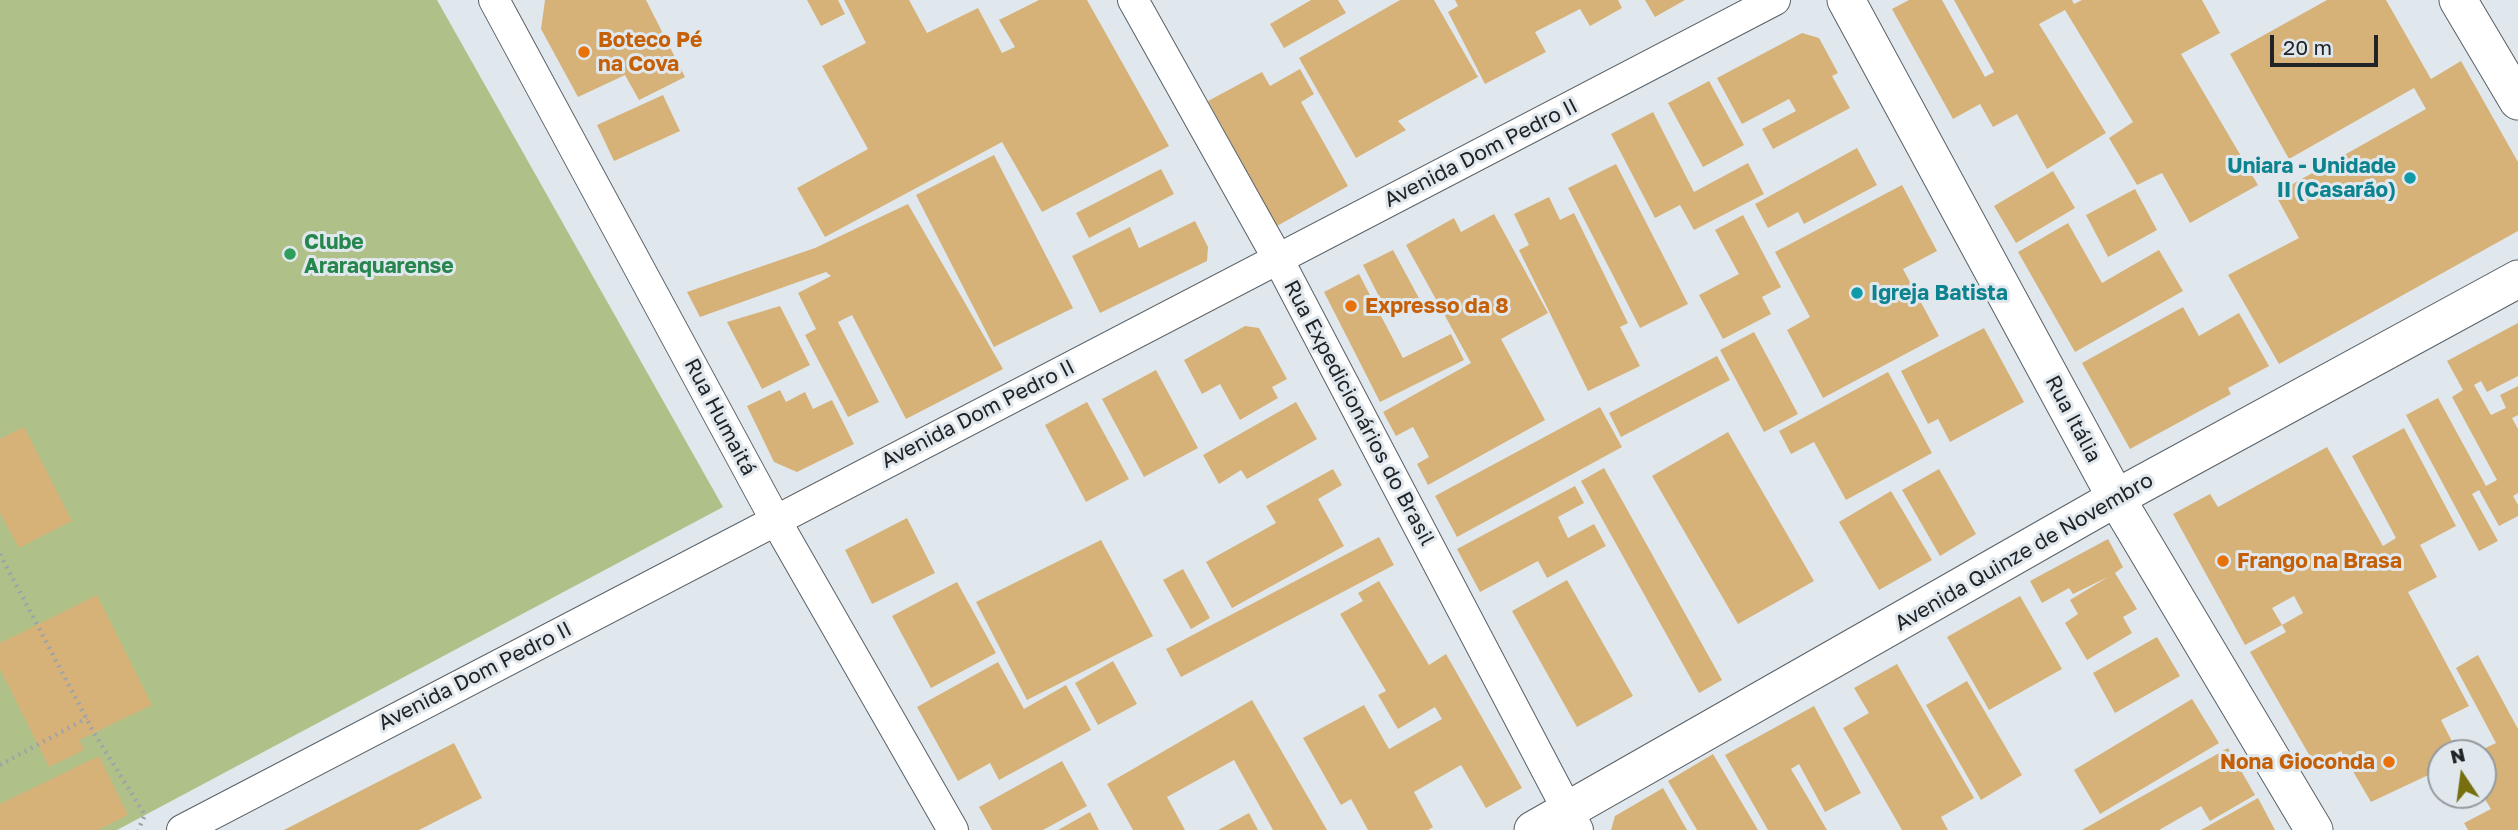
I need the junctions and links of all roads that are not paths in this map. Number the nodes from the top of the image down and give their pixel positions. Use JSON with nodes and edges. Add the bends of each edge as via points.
{"nodes":[{"id":1,"x":494,"y":0,"type":"edge"},
{"id":2,"x":1133,"y":0,"type":"edge"},
{"id":3,"x":1775,"y":0,"type":"edge"},
{"id":4,"x":1846,"y":0,"type":"edge"},
{"id":5,"x":2458,"y":0,"type":"edge"},
{"id":6,"x":2518,"y":101,"type":"edge"},
{"id":7,"x":1278,"y":259,"type":"junction"},
{"id":8,"x":2518,"y":279,"type":"edge"},
{"id":9,"x":2116,"y":498,"type":"junction"},
{"id":10,"x":776,"y":521,"type":"junction"},
{"id":11,"x":1572,"y":820,"type":"edge"},
{"id":12,"x":182,"y":830,"type":"edge"},
{"id":13,"x":953,"y":830,"type":"edge"},
{"id":14,"x":1533,"y":830,"type":"edge"},
{"id":15,"x":2314,"y":830,"type":"edge"}],
"edges":[{"from":1,"to":10,"type":"street","name":"Rua Humaitá"},
{"from":2,"to":7,"type":"street","name":"Rua Expedicionários do Brasil"},
{"from":3,"to":7,"type":"street","name":"Avenida Dom Pedro II"},
{"from":4,"to":9,"type":"street","name":"Rua Itália"},
{"from":5,"to":6,"type":"street"},
{"from":7,"to":10,"type":"street","name":"Avenida Dom Pedro II"},
{"from":7,"to":11,"type":"street","name":"Rua Expedicionários do Brasil"},
{"from":8,"to":9,"type":"street","name":"Avenida Quinze de Novembro"},
{"from":9,"to":11,"type":"street","name":"Avenida Quinze de Novembro"},
{"from":9,"to":15,"type":"street","name":"Rua Itália"},
{"from":10,"to":12,"type":"street","name":"Avenida Dom Pedro II"},
{"from":10,"to":13,"type":"street","name":"Rua Humaitá"},
{"from":11,"to":14,"type":"street","name":"Avenida Quinze de Novembro"}]}
